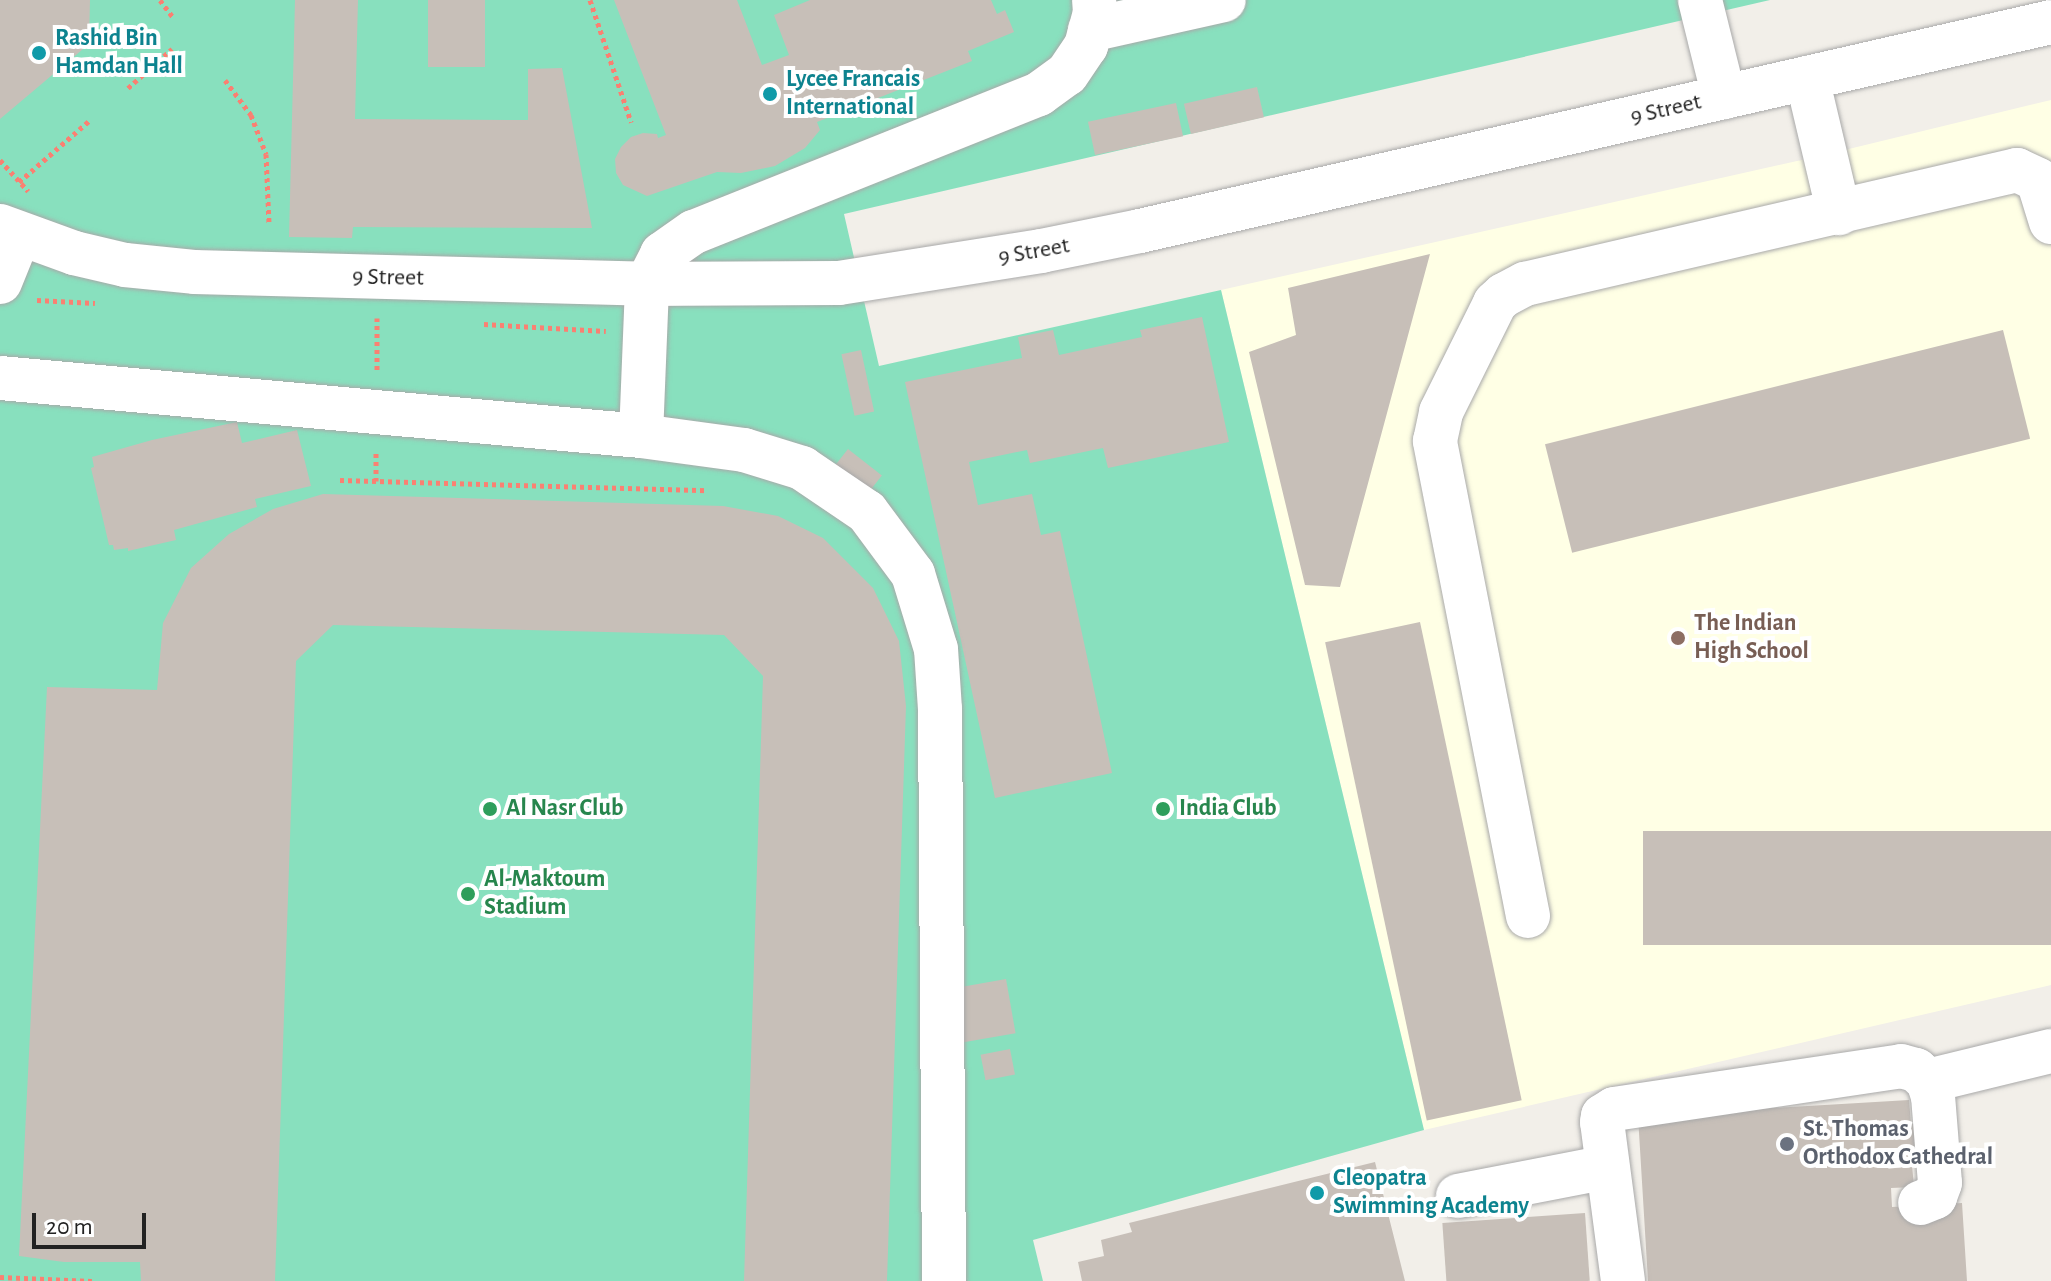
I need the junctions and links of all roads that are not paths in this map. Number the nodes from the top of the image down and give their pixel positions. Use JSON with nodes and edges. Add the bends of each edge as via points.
{"nodes":[{"id":1,"x":1224,"y":0,"type":"edge"},
{"id":2,"x":1700,"y":0,"type":"edge"},
{"id":3,"x":1092,"y":15,"type":"edge"},
{"id":4,"x":2040,"y":15,"type":"edge"},
{"id":5,"x":1807,"y":78,"type":"junction"},
{"id":6,"x":1724,"y":97,"type":"junction"},
{"id":7,"x":1839,"y":213,"type":"junction"},
{"id":8,"x":2051,"y":222,"type":"edge"},
{"id":9,"x":9,"y":231,"type":"edge"},
{"id":10,"x":694,"y":232,"type":"junction"},
{"id":11,"x":0,"y":282,"type":"edge"},
{"id":12,"x":647,"y":284,"type":"junction"},
{"id":13,"x":716,"y":284,"type":"junction"},
{"id":14,"x":0,"y":378,"type":"edge"},
{"id":15,"x":641,"y":436,"type":"junction"},
{"id":16,"x":1528,"y":916,"type":"dead end"},
{"id":17,"x":2051,"y":1051,"type":"edge"},
{"id":18,"x":1928,"y":1081,"type":"junction"},
{"id":19,"x":1607,"y":1167,"type":"junction"},
{"id":20,"x":1458,"y":1196,"type":"dead end"},
{"id":21,"x":1920,"y":1203,"type":"dead end"},
{"id":22,"x":944,"y":1281,"type":"edge"},
{"id":23,"x":1623,"y":1281,"type":"edge"}],
"edges":[{"from":1,"to":3,"type":"lane"},
{"from":2,"to":6,"type":"lane"},
{"from":3,"to":10,"type":"lane","via":[[1086,46],[1067,74],[1039,94]]},
{"from":4,"to":5,"type":"lane","name":"9 Street"},
{"from":5,"to":6,"type":"lane","name":"9 Street"},
{"from":5,"to":7,"type":"lane"},
{"from":6,"to":13,"type":"lane","name":"9 Street","via":[[1041,251],[839,283]]},
{"from":7,"to":8,"type":"lane","via":[[2017,170],[2038,180]]},
{"from":7,"to":16,"type":"lane","via":[[1514,288],[1489,313],[1441,412],[1437,455]]},
{"from":9,"to":11,"type":"lane"},
{"from":9,"to":12,"type":"lane","name":"9 Street","via":[[125,265],[194,272]]},
{"from":10,"to":12,"type":"lane","via":[[662,254]]},
{"from":10,"to":13,"type":"lane","via":[[711,256]]},
{"from":12,"to":13,"type":"lane","name":"9 Street"},
{"from":12,"to":15,"type":"lane"},
{"from":14,"to":15,"type":"lane"},
{"from":15,"to":22,"type":"lane","via":[[744,450],[802,468],[867,512],[913,574],[936,649],[940,709]]},
{"from":17,"to":18,"type":"lane"},
{"from":18,"to":19,"type":"lane","via":[[1901,1066],[1614,1109],[1602,1122]]},
{"from":18,"to":21,"type":"lane","via":[[1940,1188],[1935,1197]]},
{"from":19,"to":20,"type":"lane"},
{"from":19,"to":23,"type":"lane"}]}
